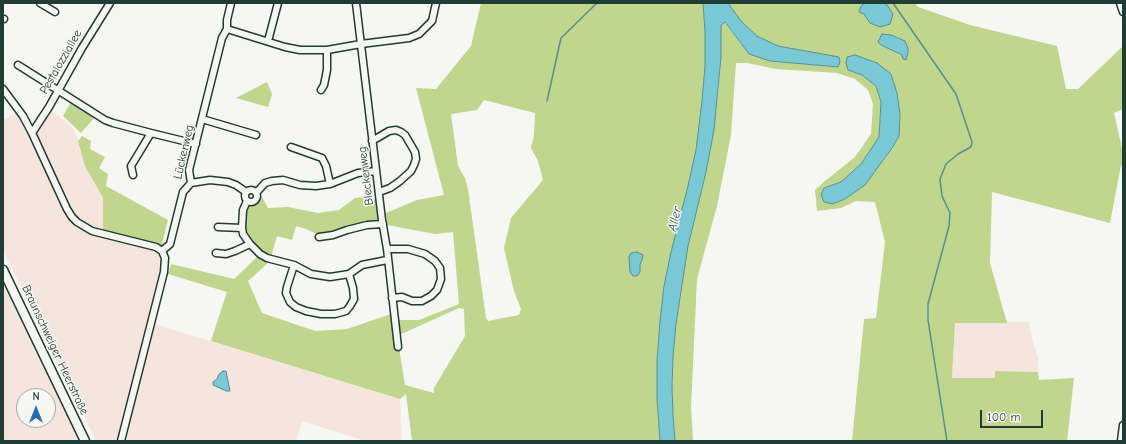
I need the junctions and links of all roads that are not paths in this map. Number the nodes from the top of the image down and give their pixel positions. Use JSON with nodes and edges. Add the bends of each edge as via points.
{"nodes":[{"id":1,"x":40,"y":3,"type":"edge"},
{"id":2,"x":110,"y":3,"type":"edge"},
{"id":3,"x":231,"y":3,"type":"edge"},
{"id":4,"x":278,"y":3,"type":"edge"},
{"id":5,"x":356,"y":3,"type":"edge"},
{"id":6,"x":436,"y":3,"type":"edge"},
{"id":7,"x":1120,"y":3,"type":"edge"},
{"id":8,"x":56,"y":12,"type":"dead end"},
{"id":9,"x":1123,"y":12,"type":"edge"},
{"id":10,"x":227,"y":30,"type":"junction"},
{"id":11,"x":268,"y":42,"type":"junction"},
{"id":12,"x":362,"y":44,"type":"junction"},
{"id":13,"x":327,"y":50,"type":"junction"},
{"id":14,"x":18,"y":65,"type":"dead end"},
{"id":15,"x":3,"y":89,"type":"edge"},
{"id":16,"x":321,"y":90,"type":"dead end"},
{"id":17,"x":58,"y":91,"type":"junction"},
{"id":18,"x":202,"y":119,"type":"junction"},
{"id":19,"x":32,"y":133,"type":"junction"},
{"id":20,"x":151,"y":133,"type":"junction"},
{"id":21,"x":256,"y":134,"type":"dead end"},
{"id":22,"x":372,"y":141,"type":"junction"},
{"id":23,"x":196,"y":144,"type":"junction"},
{"id":24,"x":291,"y":147,"type":"dead end"},
{"id":25,"x":376,"y":171,"type":"junction"},
{"id":26,"x":133,"y":175,"type":"dead end"},
{"id":27,"x":190,"y":183,"type":"junction"},
{"id":28,"x":330,"y":184,"type":"junction"},
{"id":29,"x":246,"y":192,"type":"junction"},
{"id":30,"x":379,"y":192,"type":"junction"},
{"id":31,"x":256,"y":193,"type":"junction"},
{"id":32,"x":247,"y":201,"type":"junction"},
{"id":33,"x":382,"y":224,"type":"junction"},
{"id":34,"x":218,"y":227,"type":"dead end"},
{"id":35,"x":242,"y":228,"type":"junction"},
{"id":36,"x":319,"y":237,"type":"dead end"},
{"id":37,"x":250,"y":244,"type":"junction"},
{"id":38,"x":387,"y":249,"type":"junction"},
{"id":39,"x":162,"y":251,"type":"junction"},
{"id":40,"x":216,"y":253,"type":"dead end"},
{"id":41,"x":387,"y":260,"type":"junction"},
{"id":42,"x":294,"y":265,"type":"junction"},
{"id":43,"x":3,"y":270,"type":"edge"},
{"id":44,"x":349,"y":274,"type":"junction"},
{"id":45,"x":392,"y":298,"type":"junction"},
{"id":46,"x":398,"y":347,"type":"dead end"},
{"id":47,"x":1123,"y":425,"type":"edge"},
{"id":48,"x":84,"y":441,"type":"edge"},
{"id":49,"x":121,"y":441,"type":"edge"},
{"id":50,"x":1121,"y":441,"type":"edge"}],
"edges":[{"from":1,"to":8,"type":"street"},
{"from":2,"to":17,"type":"street","name":"Pestalozziallee"},
{"from":3,"to":10,"type":"street","name":"Lückenweg"},
{"from":4,"to":11,"type":"street"},
{"from":5,"to":12,"type":"street","name":"Bleckenweg"},
{"from":6,"to":12,"type":"street","via":[[432,21],[419,34],[404,40]]},
{"from":7,"to":9,"type":"street"},
{"from":10,"to":11,"type":"street"},
{"from":10,"to":18,"type":"street","name":"Lückenweg","via":[[222,38]]},
{"from":11,"to":13,"type":"street","via":[[300,50]]},
{"from":12,"to":13,"type":"street"},
{"from":12,"to":22,"type":"street","name":"Bleckenweg"},
{"from":13,"to":16,"type":"street","via":[[327,70]]},
{"from":14,"to":17,"type":"street"},
{"from":15,"to":19,"type":"street"},
{"from":17,"to":19,"type":"street","name":"Pestalozziallee"},
{"from":17,"to":20,"type":"street","via":[[105,120]]},
{"from":18,"to":21,"type":"street"},
{"from":18,"to":23,"type":"street","name":"Lückenweg"},
{"from":19,"to":39,"type":"street","via":[[67,209],[77,222],[92,231],[156,247]]},
{"from":20,"to":23,"type":"street"},
{"from":20,"to":26,"type":"street","via":[[131,166]]},
{"from":22,"to":25,"type":"street","name":"Bleckenweg"},
{"from":22,"to":30,"type":"street","via":[[389,131],[401,132],[415,152],[416,159],[411,171],[400,182]]},
{"from":23,"to":27,"type":"street","name":"Lückenweg","via":[[189,170]]},
{"from":24,"to":28,"type":"street","via":[[322,158]]},
{"from":25,"to":28,"type":"street","via":[[358,173]]},
{"from":25,"to":30,"type":"street","name":"Bleckenweg"},
{"from":27,"to":29,"type":"street","via":[[210,180],[228,182]]},
{"from":27,"to":39,"type":"street","name":"Lückenweg","via":[[183,192],[170,244]]},
{"from":28,"to":31,"type":"street","via":[[316,186],[283,180],[272,181],[265,183]]},
{"from":29,"to":31,"type":"street","via":[[251,190]]},
{"from":29,"to":32,"type":"street"},
{"from":30,"to":33,"type":"street","name":"Bleckenweg"},
{"from":31,"to":32,"type":"street","via":[[254,201]]},
{"from":32,"to":35,"type":"street","via":[[243,210]]},
{"from":33,"to":36,"type":"street","via":[[367,225]]},
{"from":33,"to":38,"type":"street","name":"Bleckenweg"},
{"from":34,"to":35,"type":"street"},
{"from":35,"to":37,"type":"street"},
{"from":37,"to":40,"type":"street","via":[[236,252]]},
{"from":37,"to":42,"type":"street","via":[[264,256]]},
{"from":38,"to":41,"type":"street","name":"Bleckenweg"},
{"from":38,"to":45,"type":"street","via":[[408,249],[425,254],[440,268],[441,279],[437,290],[431,296],[422,301]]},
{"from":39,"to":49,"type":"street","via":[[166,264]]},
{"from":41,"to":44,"type":"street","via":[[362,265]]},
{"from":41,"to":45,"type":"street","name":"Bleckenweg"},
{"from":42,"to":44,"type":"street","via":[[311,274],[330,277]]},
{"from":42,"to":44,"type":"street","via":[[286,287],[290,302],[301,309],[321,314],[346,311],[350,306],[354,299]]},
{"from":43,"to":48,"type":"main road","name":"Braunschweiger Heerstraße"},
{"from":45,"to":46,"type":"street","name":"Bleckenweg"},
{"from":47,"to":50,"type":"street"}]}
